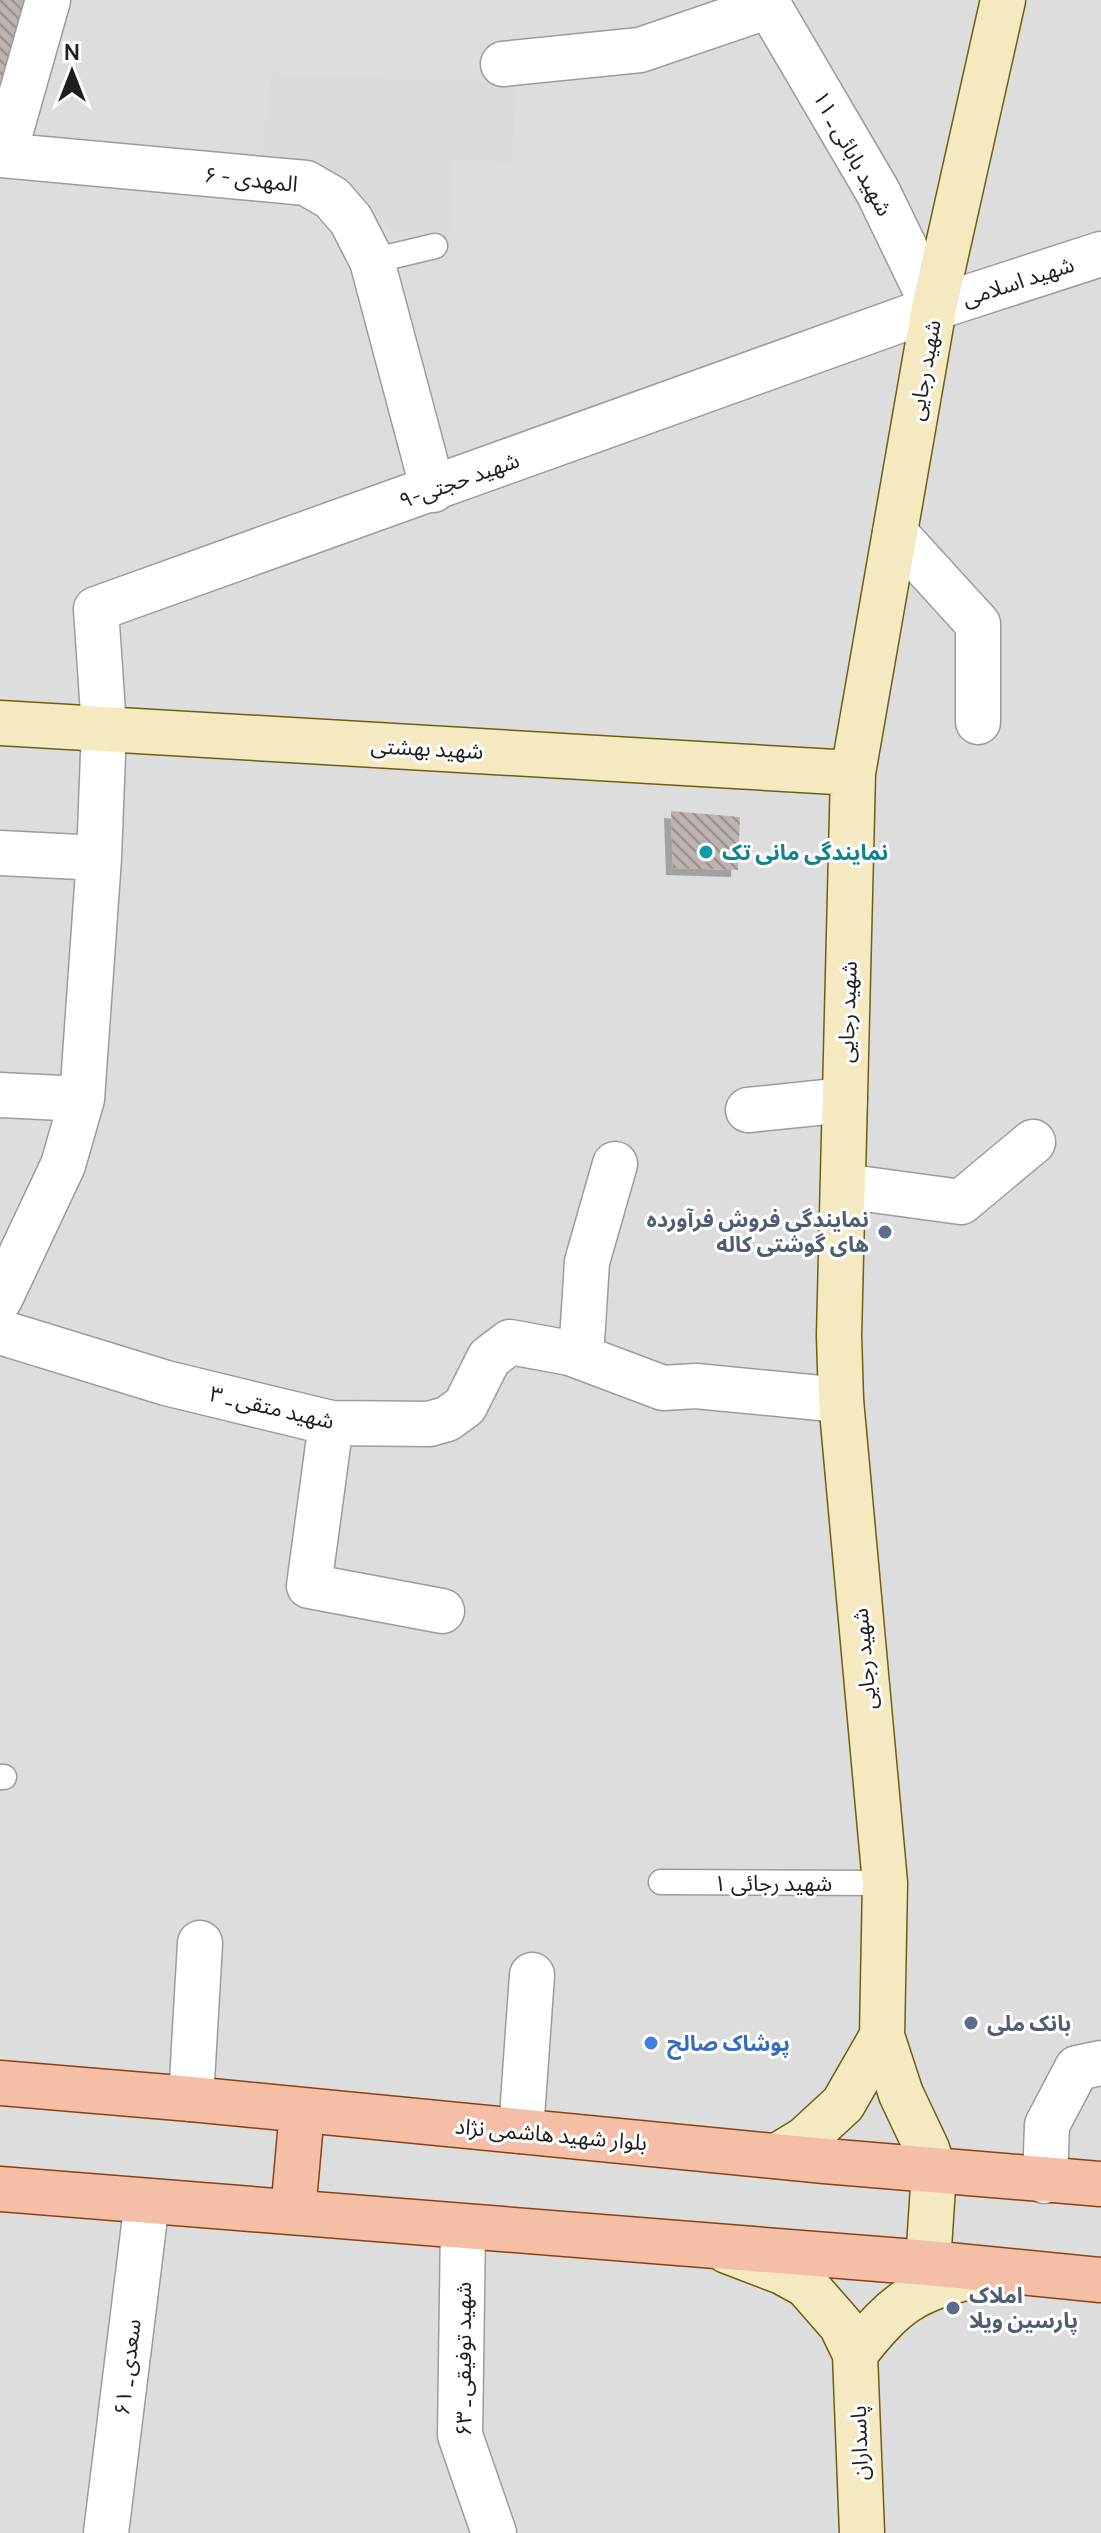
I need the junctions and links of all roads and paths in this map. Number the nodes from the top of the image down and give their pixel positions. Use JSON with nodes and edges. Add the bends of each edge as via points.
{"nodes":[{"id":1,"x":48,"y":0,"type":"edge"},
{"id":2,"x":1003,"y":0,"type":"edge"},
{"id":3,"x":769,"y":3,"type":"edge"},
{"id":4,"x":503,"y":64,"type":"dead end"},
{"id":5,"x":2,"y":155,"type":"edge"},
{"id":6,"x":435,"y":246,"type":"dead end"},
{"id":7,"x":1101,"y":254,"type":"edge"},
{"id":8,"x":372,"y":261,"type":"junction"},
{"id":9,"x":934,"y":308,"type":"junction"},
{"id":10,"x":433,"y":490,"type":"junction"},
{"id":11,"x":895,"y":533,"type":"junction"},
{"id":12,"x":978,"y":722,"type":"dead end"},
{"id":13,"x":0,"y":723,"type":"edge"},
{"id":14,"x":104,"y":728,"type":"junction"},
{"id":15,"x":853,"y":773,"type":"junction"},
{"id":16,"x":0,"y":853,"type":"edge"},
{"id":17,"x":99,"y":858,"type":"junction"},
{"id":18,"x":0,"y":1095,"type":"edge"},
{"id":19,"x":82,"y":1099,"type":"junction"},
{"id":20,"x":845,"y":1100,"type":"junction"},
{"id":21,"x":748,"y":1110,"type":"dead end"},
{"id":22,"x":1033,"y":1142,"type":"dead end"},
{"id":23,"x":615,"y":1164,"type":"dead end"},
{"id":24,"x":843,"y":1186,"type":"junction"},
{"id":25,"x":0,"y":1299,"type":"edge"},
{"id":26,"x":0,"y":1332,"type":"edge"},
{"id":27,"x":581,"y":1357,"type":"junction"},
{"id":28,"x":841,"y":1400,"type":"junction"},
{"id":29,"x":331,"y":1423,"type":"junction"},
{"id":30,"x":442,"y":1611,"type":"dead end"},
{"id":31,"x":661,"y":1882,"type":"dead end"},
{"id":32,"x":885,"y":1883,"type":"junction"},
{"id":33,"x":200,"y":1943,"type":"dead end"},
{"id":34,"x":532,"y":1975,"type":"dead end"},
{"id":35,"x":882,"y":2036,"type":"junction"},
{"id":36,"x":1101,"y":2063,"type":"edge"},
{"id":37,"x":0,"y":2083,"type":"edge"},
{"id":38,"x":191,"y":2099,"type":"junction"},
{"id":39,"x":302,"y":2111,"type":"junction"},
{"id":40,"x":521,"y":2131,"type":"junction"},
{"id":41,"x":777,"y":2156,"type":"junction"},
{"id":42,"x":934,"y":2171,"type":"junction"},
{"id":43,"x":1045,"y":2181,"type":"junction"},
{"id":44,"x":1101,"y":2184,"type":"edge"},
{"id":45,"x":0,"y":2189,"type":"edge"},
{"id":46,"x":147,"y":2201,"type":"junction"},
{"id":47,"x":293,"y":2212,"type":"junction"},
{"id":48,"x":463,"y":2227,"type":"junction"},
{"id":49,"x":714,"y":2246,"type":"junction"},
{"id":50,"x":928,"y":2263,"type":"junction"},
{"id":51,"x":993,"y":2271,"type":"junction"},
{"id":52,"x":1101,"y":2280,"type":"edge"},
{"id":53,"x":855,"y":2354,"type":"junction"},
{"id":54,"x":106,"y":2533,"type":"edge"},
{"id":55,"x":494,"y":2533,"type":"edge"},
{"id":56,"x":862,"y":2533,"type":"edge"}],
"edges":[{"from":1,"to":5,"type":"street"},
{"from":2,"to":9,"type":"street","name":"شهید رجایی"},
{"from":3,"to":4,"type":"street","via":[[640,50]]},
{"from":3,"to":9,"type":"street","name":"شهید بابائی ـ ۱۱","via":[[878,192]]},
{"from":5,"to":8,"type":"street","name":"المهدی - ۶","via":[[306,183],[332,198],[351,220]]},
{"from":6,"to":8,"type":"lane"},
{"from":7,"to":9,"type":"street","name":"شهید اسلامی"},
{"from":8,"to":10,"type":"street","name":"المهدی - ۶"},
{"from":9,"to":10,"type":"street","name":"شهید حجتی-۹"},
{"from":9,"to":11,"type":"street","name":"شهید رجایی"},
{"from":10,"to":14,"type":"street","name":"شهید حجتی-۹","via":[[96,609]]},
{"from":11,"to":12,"type":"street","via":[[978,624]]},
{"from":11,"to":15,"type":"street","name":"شهید رجایی"},
{"from":13,"to":14,"type":"street","name":"شهید بهشتی"},
{"from":14,"to":15,"type":"street","name":"شهید بهشتی"},
{"from":14,"to":17,"type":"street"},
{"from":15,"to":20,"type":"street","name":"شهید رجایی"},
{"from":16,"to":17,"type":"street"},
{"from":17,"to":19,"type":"street"},
{"from":18,"to":19,"type":"street"},
{"from":19,"to":25,"type":"street","via":[[63,1165]]},
{"from":20,"to":21,"type":"street"},
{"from":20,"to":24,"type":"street","name":"شهید رجایی"},
{"from":22,"to":24,"type":"street","via":[[961,1202]]},
{"from":23,"to":27,"type":"street","via":[[587,1262]]},
{"from":24,"to":28,"type":"street","name":"شهید رجایی"},
{"from":26,"to":29,"type":"street","name":"شهید متقی ـ ۳","via":[[166,1383]]},
{"from":27,"to":28,"type":"street","name":"شهید متقی ـ ۳","via":[[663,1388],[696,1386]]},
{"from":27,"to":29,"type":"street","name":"شهید متقی ـ ۳","via":[[510,1342],[489,1358],[465,1406],[447,1419],[429,1424]]},
{"from":28,"to":32,"type":"street","name":"شهید رجایی"},
{"from":29,"to":30,"type":"street","via":[[309,1586]]},
{"from":31,"to":32,"type":"lane","name":"شهید رجائی ۱"},
{"from":32,"to":35,"type":"street","name":"شهید رجایی"},
{"from":33,"to":38,"type":"street"},
{"from":34,"to":40,"type":"street"},
{"from":35,"to":41,"type":"street","via":[[843,2104]]},
{"from":35,"to":42,"type":"street"},
{"from":36,"to":43,"type":"street","via":[[1077,2068],[1047,2125]]},
{"from":37,"to":38,"type":"main road","name":"بلوار شهید هاشمی نژاد"},
{"from":38,"to":39,"type":"main road","name":"بلوار شهید هاشمی نژاد"},
{"from":39,"to":40,"type":"main road","name":"بلوار شهید هاشمی نژاد"},
{"from":39,"to":47,"type":"main road"},
{"from":40,"to":41,"type":"main road","name":"بلوار شهید هاشمی نژاد"},
{"from":41,"to":42,"type":"main road","name":"بلوار شهید هاشمی نژاد"},
{"from":42,"to":43,"type":"main road","name":"بلوار شهید هاشمی نژاد"},
{"from":42,"to":50,"type":"street"},
{"from":43,"to":44,"type":"main road","name":"بلوار شهید هاشمی نژاد"},
{"from":45,"to":46,"type":"main road"},
{"from":46,"to":47,"type":"main road"},
{"from":46,"to":54,"type":"street","name":"سعدی ـ ۶۱"},
{"from":47,"to":48,"type":"main road"},
{"from":48,"to":49,"type":"main road"},
{"from":48,"to":55,"type":"street","name":"شهید توفیقی ـ ۶۳","via":[[460,2435]]},
{"from":49,"to":50,"type":"main road"},
{"from":49,"to":53,"type":"street","via":[[806,2285],[841,2325]]},
{"from":50,"to":51,"type":"main road"},
{"from":51,"to":52,"type":"main road"},
{"from":51,"to":53,"type":"street","via":[[947,2282],[900,2304]]},
{"from":53,"to":56,"type":"street","name":"پاسداران"}]}
